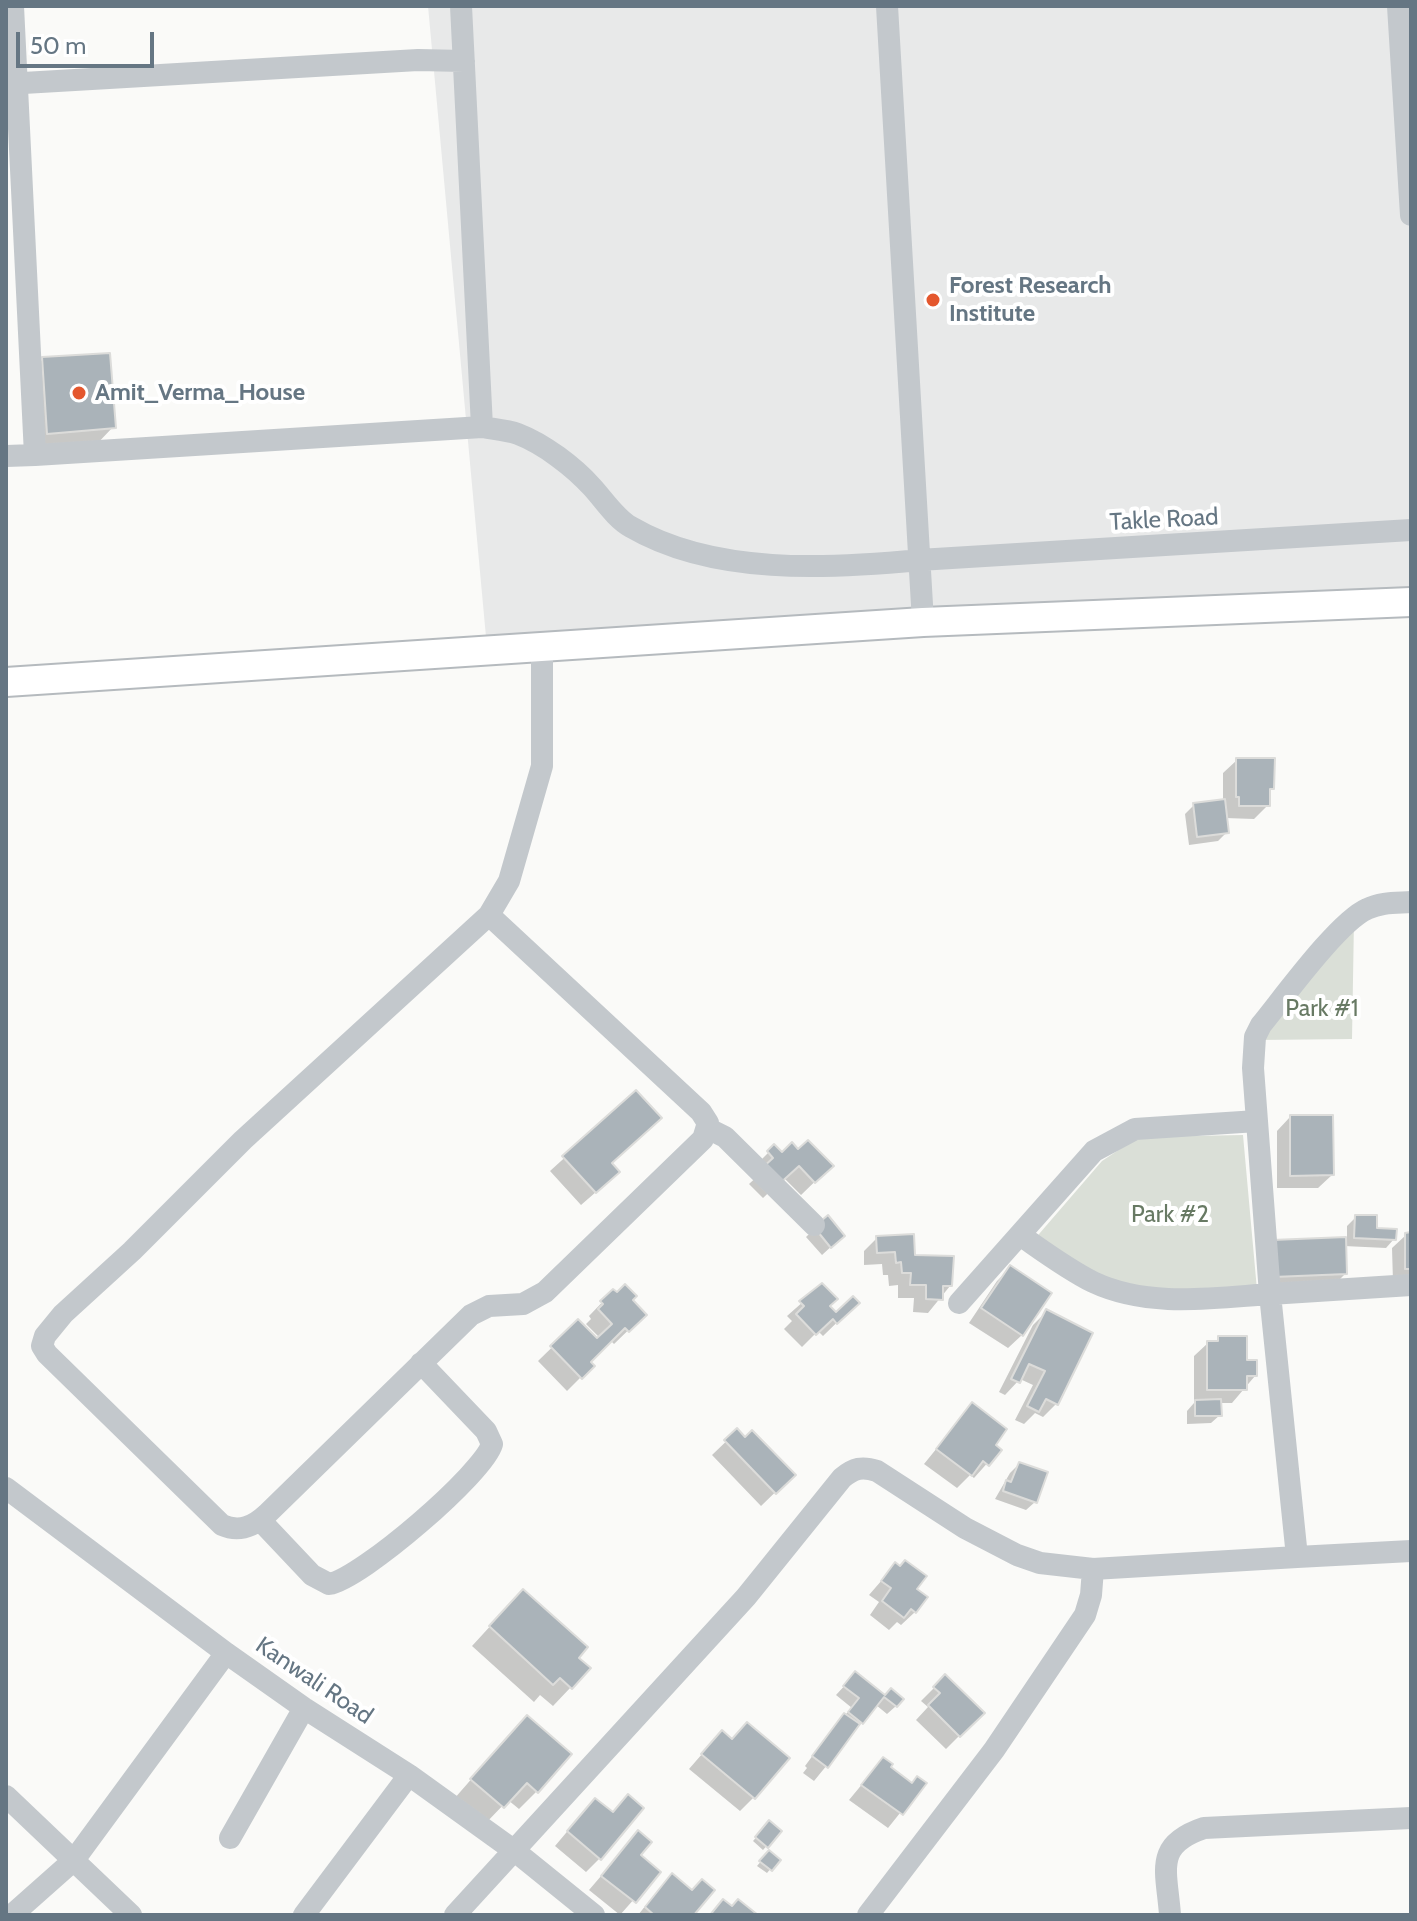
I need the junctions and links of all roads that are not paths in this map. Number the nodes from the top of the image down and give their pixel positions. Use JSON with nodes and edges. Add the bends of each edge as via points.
{"nodes":[{"id":1,"x":13,"y":6,"type":"edge"},
{"id":2,"x":461,"y":6,"type":"edge"},
{"id":3,"x":887,"y":6,"type":"edge"},
{"id":4,"x":1398,"y":6,"type":"edge"},
{"id":5,"x":464,"y":61,"type":"junction"},
{"id":6,"x":12,"y":84,"type":"edge"},
{"id":7,"x":1411,"y":215,"type":"edge"},
{"id":8,"x":482,"y":427,"type":"junction"},
{"id":9,"x":35,"y":455,"type":"junction"},
{"id":10,"x":6,"y":456,"type":"edge"},
{"id":11,"x":1411,"y":530,"type":"edge"},
{"id":12,"x":919,"y":560,"type":"junction"},
{"id":13,"x":1411,"y":602,"type":"edge"},
{"id":14,"x":923,"y":622,"type":"junction"},
{"id":15,"x":542,"y":646,"type":"junction"},
{"id":16,"x":6,"y":682,"type":"edge"},
{"id":17,"x":1411,"y":902,"type":"edge"},
{"id":18,"x":489,"y":915,"type":"junction"},
{"id":19,"x":1257,"y":1121,"type":"junction"},
{"id":20,"x":707,"y":1128,"type":"junction"},
{"id":21,"x":814,"y":1225,"type":"dead end"},
{"id":22,"x":1020,"y":1235,"type":"junction"},
{"id":23,"x":1411,"y":1285,"type":"edge"},
{"id":24,"x":1270,"y":1294,"type":"junction"},
{"id":25,"x":959,"y":1303,"type":"dead end"},
{"id":26,"x":421,"y":1363,"type":"junction"},
{"id":27,"x":6,"y":1488,"type":"edge"},
{"id":28,"x":260,"y":1520,"type":"junction"},
{"id":29,"x":1411,"y":1551,"type":"edge"},
{"id":30,"x":1297,"y":1557,"type":"junction"},
{"id":31,"x":1093,"y":1569,"type":"junction"},
{"id":32,"x":226,"y":1653,"type":"junction"},
{"id":33,"x":304,"y":1708,"type":"junction"},
{"id":34,"x":409,"y":1775,"type":"junction"},
{"id":35,"x":6,"y":1796,"type":"edge"},
{"id":36,"x":1411,"y":1818,"type":"edge"},
{"id":37,"x":230,"y":1838,"type":"dead end"},
{"id":38,"x":516,"y":1852,"type":"junction"},
{"id":39,"x":74,"y":1860,"type":"junction"},
{"id":40,"x":12,"y":1915,"type":"edge"},
{"id":41,"x":131,"y":1915,"type":"edge"},
{"id":42,"x":304,"y":1915,"type":"edge"},
{"id":43,"x":455,"y":1915,"type":"edge"},
{"id":44,"x":594,"y":1915,"type":"edge"},
{"id":45,"x":868,"y":1915,"type":"edge"},
{"id":46,"x":1170,"y":1915,"type":"edge"}],
"edges":[{"from":1,"to":6,"type":"street"},
{"from":2,"to":5,"type":"street"},
{"from":3,"to":12,"type":"street"},
{"from":4,"to":7,"type":"street"},
{"from":5,"to":6,"type":"street"},
{"from":5,"to":8,"type":"street"},
{"from":6,"to":9,"type":"street"},
{"from":8,"to":9,"type":"street","name":"Takle Road"},
{"from":8,"to":12,"type":"street","name":"Takle Road","via":[[517,434],[575,469],[628,526],[711,557],[761,565],[856,566]]},
{"from":9,"to":10,"type":"street","name":"Takle Road"},
{"from":11,"to":12,"type":"street","name":"Takle Road"},
{"from":12,"to":14,"type":"street"},
{"from":13,"to":14,"type":"main road"},
{"from":14,"to":15,"type":"main road"},
{"from":15,"to":16,"type":"main road"},
{"from":15,"to":18,"type":"street","via":[[542,766],[509,881]]},
{"from":17,"to":19,"type":"street","via":[[1370,907],[1356,915],[1261,1025],[1253,1050]]},
{"from":18,"to":20,"type":"street","via":[[701,1112]]},
{"from":18,"to":28,"type":"street","via":[[243,1140],[45,1336],[42,1346],[47,1354],[222,1525],[244,1528]]},
{"from":19,"to":22,"type":"street","via":[[1135,1129],[1094,1151]]},
{"from":19,"to":24,"type":"street"},
{"from":20,"to":21,"type":"street","via":[[725,1137]]},
{"from":20,"to":26,"type":"street","via":[[703,1139],[545,1292],[523,1304],[489,1306],[471,1315]]},
{"from":22,"to":24,"type":"street","via":[[1094,1282],[1134,1295],[1196,1299]]},
{"from":22,"to":25,"type":"street"},
{"from":23,"to":24,"type":"street"},
{"from":24,"to":30,"type":"street"},
{"from":26,"to":28,"type":"street"},
{"from":26,"to":28,"type":"street","via":[[486,1431],[492,1444],[476,1468],[410,1533],[356,1574],[329,1584],[312,1575]]},
{"from":27,"to":32,"type":"street","name":"Kanwali Road"},
{"from":29,"to":30,"type":"street"},
{"from":30,"to":31,"type":"street"},
{"from":31,"to":38,"type":"street","via":[[1017,1555],[877,1471],[852,1470],[746,1597]]},
{"from":31,"to":45,"type":"street","via":[[1085,1615],[994,1750]]},
{"from":32,"to":33,"type":"street","name":"Kanwali Road"},
{"from":32,"to":39,"type":"street"},
{"from":33,"to":34,"type":"street","name":"Kanwali Road"},
{"from":33,"to":37,"type":"street"},
{"from":34,"to":38,"type":"street","name":"Kanwali Road"},
{"from":34,"to":42,"type":"street"},
{"from":35,"to":39,"type":"street"},
{"from":36,"to":46,"type":"street","via":[[1187,1833],[1169,1850],[1166,1862]]},
{"from":38,"to":43,"type":"street"},
{"from":38,"to":44,"type":"street","name":"Kanwali Road"},
{"from":39,"to":40,"type":"street"},
{"from":39,"to":41,"type":"street"}]}
